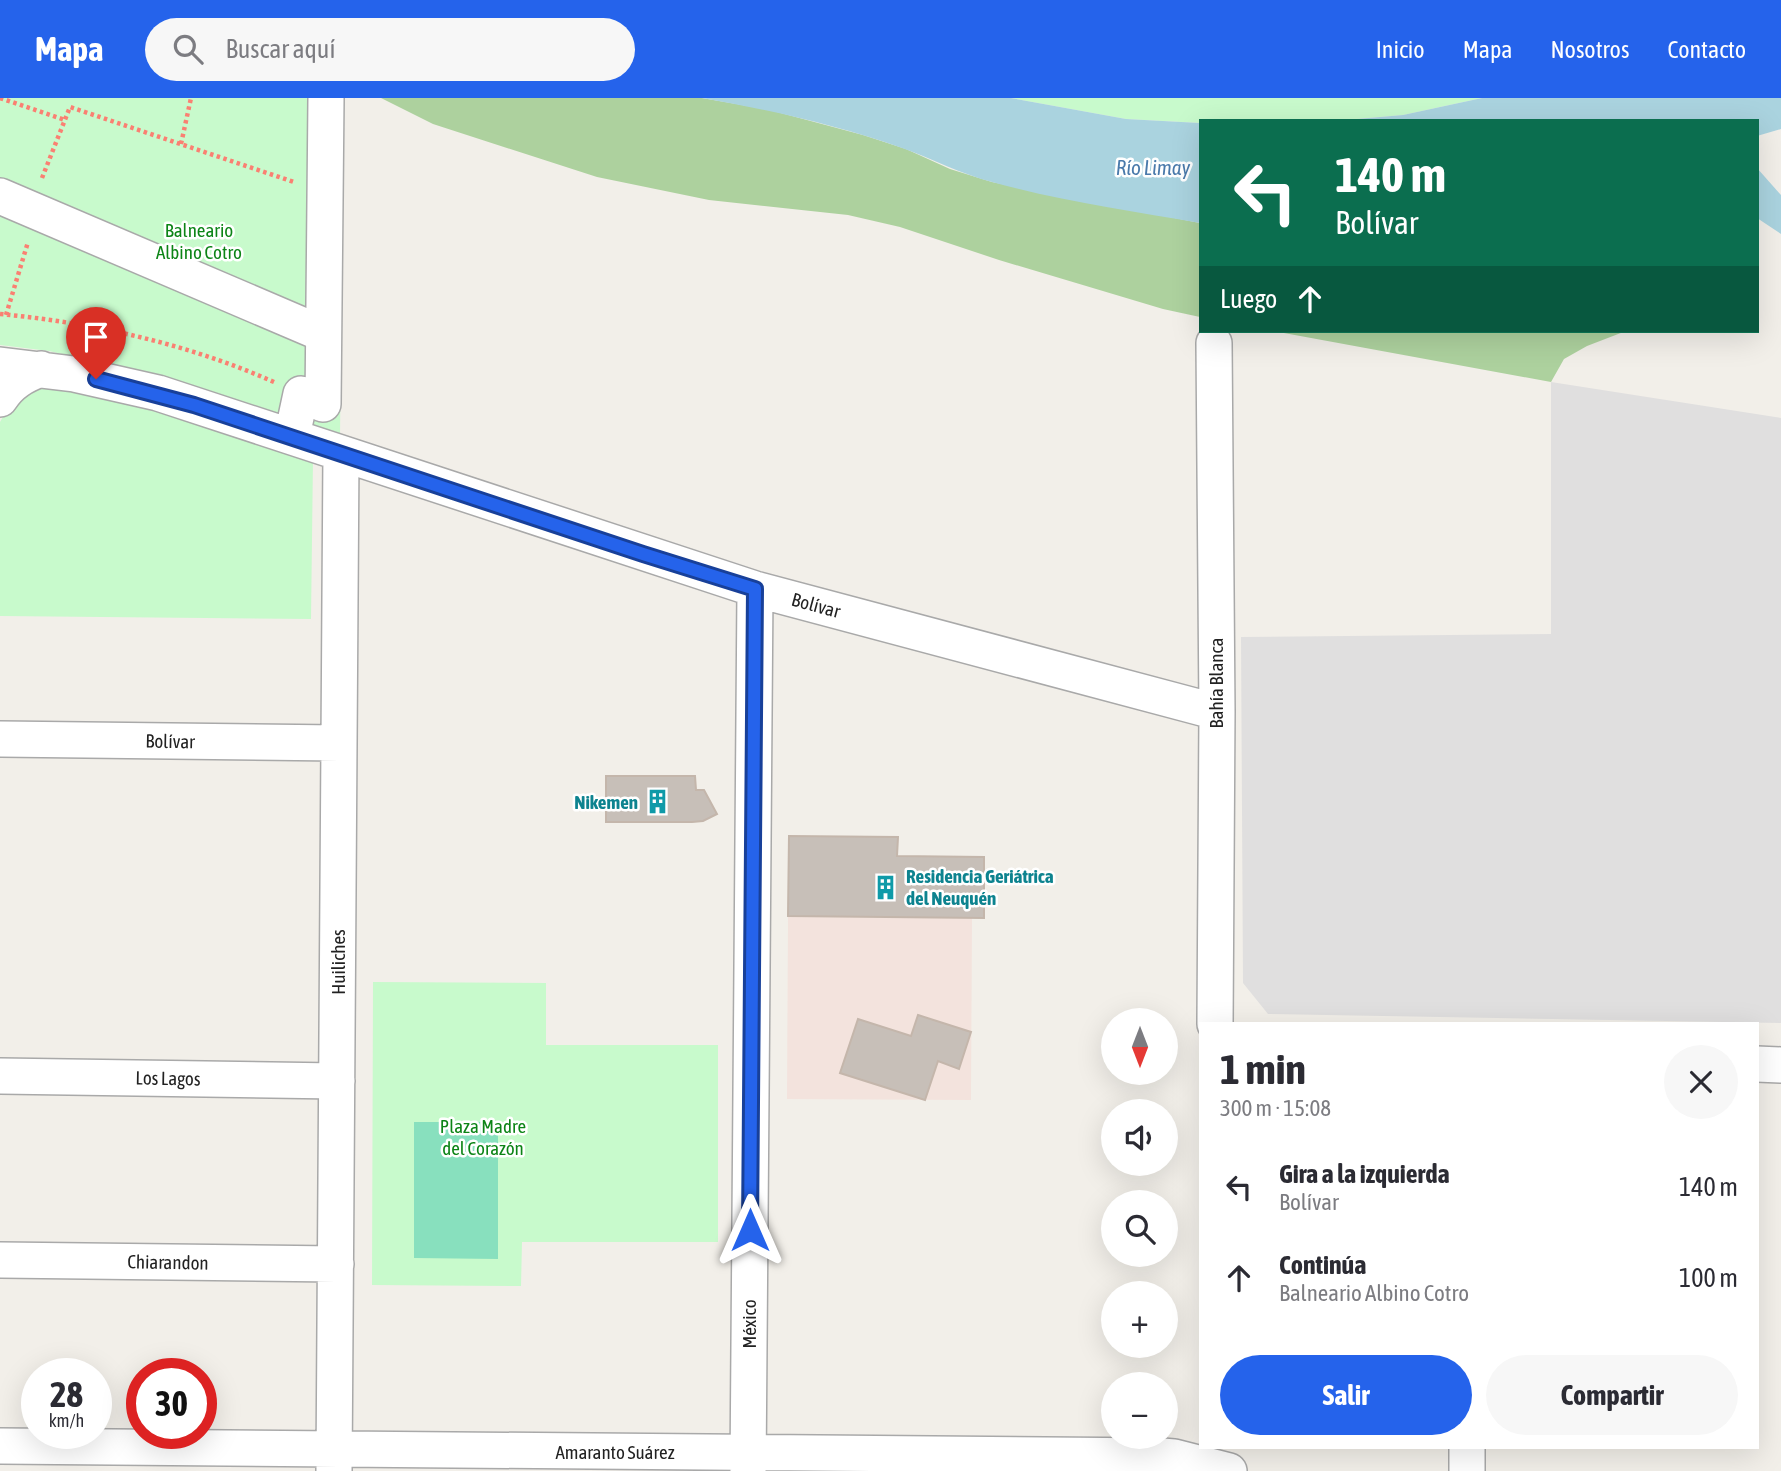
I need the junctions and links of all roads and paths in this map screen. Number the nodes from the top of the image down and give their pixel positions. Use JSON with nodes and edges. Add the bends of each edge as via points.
{"nodes":[{"id":1,"x":0,"y":98,"type":"edge"},
{"id":2,"x":191,"y":98,"type":"edge"},
{"id":3,"x":326,"y":98,"type":"edge"},
{"id":4,"x":65,"y":120,"type":"junction"},
{"id":5,"x":181,"y":144,"type":"junction"},
{"id":6,"x":325,"y":193,"type":"junction"},
{"id":7,"x":23,"y":205,"type":"edge"},
{"id":8,"x":3,"y":315,"type":"edge"},
{"id":9,"x":323,"y":334,"type":"junction"},
{"id":10,"x":1214,"y":342,"type":"dead end"},
{"id":11,"x":0,"y":365,"type":"edge"},
{"id":12,"x":41,"y":369,"type":"junction"},
{"id":13,"x":301,"y":394,"type":"junction"},
{"id":14,"x":0,"y":399,"type":"edge"},
{"id":15,"x":292,"y":436,"type":"junction"},
{"id":16,"x":341,"y":453,"type":"junction"},
{"id":17,"x":755,"y":589,"type":"junction"},
{"id":18,"x":1217,"y":712,"type":"junction"},
{"id":19,"x":0,"y":739,"type":"edge"},
{"id":20,"x":339,"y":743,"type":"junction"},
{"id":21,"x":1215,"y":1022,"type":"edge"},
{"id":22,"x":1759,"y":1064,"type":"edge"},
{"id":23,"x":1781,"y":1065,"type":"edge"},
{"id":24,"x":0,"y":1076,"type":"edge"},
{"id":25,"x":337,"y":1081,"type":"junction"},
{"id":26,"x":0,"y":1260,"type":"edge"},
{"id":27,"x":336,"y":1264,"type":"junction"},
{"id":28,"x":0,"y":1446,"type":"edge"},
{"id":29,"x":1467,"y":1449,"type":"edge"},
{"id":30,"x":335,"y":1460,"type":"edge"},
{"id":31,"x":748,"y":1462,"type":"edge"},
{"id":32,"x":1216,"y":1464,"type":"edge"},
{"id":33,"x":1467,"y":1471,"type":"edge"}],
"edges":[{"from":1,"to":4,"type":"path"},
{"from":2,"to":5,"type":"path"},
{"from":3,"to":6,"type":"street"},
{"from":4,"to":5,"type":"path","via":[[71,107]]},
{"from":4,"to":7,"type":"path"},
{"from":5,"to":6,"type":"path"},
{"from":6,"to":9,"type":"street"},
{"from":7,"to":8,"type":"path"},
{"from":7,"to":9,"type":"street"},
{"from":8,"to":13,"type":"path","via":[[117,332],[174,346],[222,360]]},
{"from":9,"to":13,"type":"street","via":[[323,404]]},
{"from":10,"to":18,"type":"street","name":"Bahía Blanca"},
{"from":11,"to":12,"type":"street"},
{"from":12,"to":14,"type":"street","via":[[12,384]]},
{"from":12,"to":15,"type":"street","via":[[158,394]]},
{"from":13,"to":15,"type":"street"},
{"from":15,"to":16,"type":"street"},
{"from":16,"to":17,"type":"street","name":"Bolívar"},
{"from":16,"to":20,"type":"street","name":"Huiliches"},
{"from":17,"to":18,"type":"street","name":"Bolívar"},
{"from":17,"to":31,"type":"street","name":"México"},
{"from":18,"to":21,"type":"street","name":"Bahía Blanca"},
{"from":19,"to":20,"type":"street","name":"Bolívar"},
{"from":20,"to":25,"type":"street","name":"Huiliches"},
{"from":22,"to":23,"type":"street"},
{"from":24,"to":25,"type":"street","name":"Los Lagos"},
{"from":25,"to":27,"type":"street","name":"Huiliches"},
{"from":26,"to":27,"type":"street","name":"Chiarandon"},
{"from":27,"to":30,"type":"street","name":"Huiliches"},
{"from":28,"to":30,"type":"street","name":"Amaranto Suárez"},
{"from":29,"to":33,"type":"street"},
{"from":30,"to":31,"type":"street","name":"Amaranto Suárez"},
{"from":31,"to":32,"type":"street","name":"Amaranto Suárez","via":[[1162,1456]]}]}
